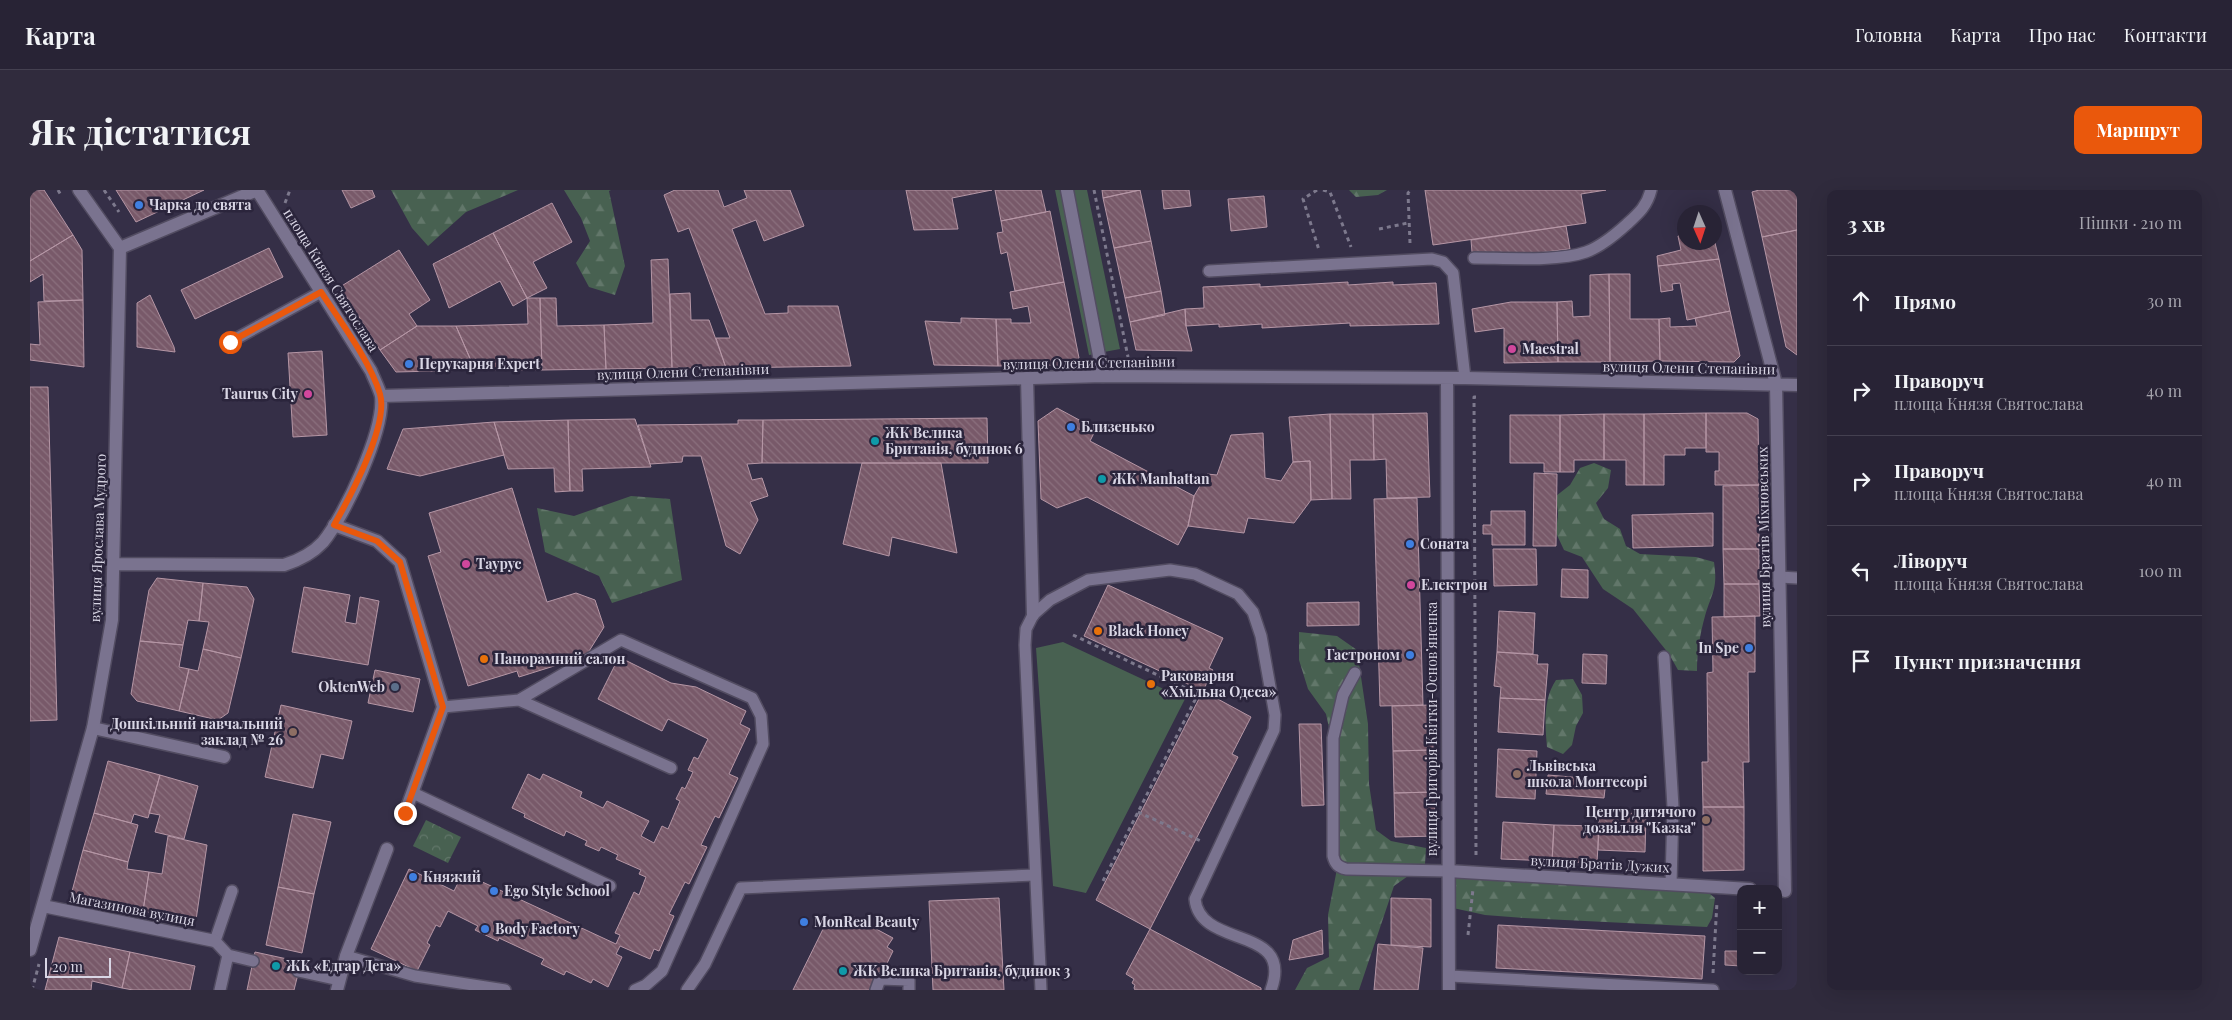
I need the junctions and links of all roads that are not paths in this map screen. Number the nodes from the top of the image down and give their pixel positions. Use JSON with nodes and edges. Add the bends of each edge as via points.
{"nodes":[{"id":1,"x":79,"y":190,"type":"edge"},
{"id":2,"x":1067,"y":190,"type":"edge"},
{"id":3,"x":1651,"y":190,"type":"edge"},
{"id":4,"x":1725,"y":190,"type":"edge"},
{"id":5,"x":120,"y":248,"type":"junction"},
{"id":6,"x":1474,"y":258,"type":"dead end"},
{"id":7,"x":1209,"y":271,"type":"dead end"},
{"id":8,"x":321,"y":292,"type":"junction"},
{"id":9,"x":230,"y":342,"type":"dead end"},
{"id":10,"x":1103,"y":376,"type":"junction"},
{"id":11,"x":1027,"y":378,"type":"junction"},
{"id":12,"x":1447,"y":378,"type":"junction"},
{"id":13,"x":1465,"y":378,"type":"junction"},
{"id":14,"x":1776,"y":384,"type":"junction"},
{"id":15,"x":1797,"y":386,"type":"edge"},
{"id":16,"x":381,"y":396,"type":"junction"},
{"id":17,"x":334,"y":525,"type":"junction"},
{"id":18,"x":114,"y":564,"type":"junction"},
{"id":19,"x":1780,"y":577,"type":"junction"},
{"id":20,"x":1797,"y":578,"type":"edge"},
{"id":21,"x":1033,"y":615,"type":"junction"},
{"id":22,"x":1664,"y":657,"type":"dead end"},
{"id":23,"x":1356,"y":673,"type":"dead end"},
{"id":24,"x":519,"y":700,"type":"junction"},
{"id":25,"x":443,"y":707,"type":"junction"},
{"id":26,"x":93,"y":728,"type":"junction"},
{"id":27,"x":224,"y":757,"type":"dead end"},
{"id":28,"x":671,"y":768,"type":"dead end"},
{"id":29,"x":413,"y":793,"type":"junction"},
{"id":30,"x":405,"y":813,"type":"dead end"},
{"id":31,"x":387,"y":849,"type":"dead end"},
{"id":32,"x":1448,"y":871,"type":"junction"},
{"id":33,"x":1035,"y":875,"type":"junction"},
{"id":34,"x":1671,"y":884,"type":"junction"},
{"id":35,"x":610,"y":886,"type":"dead end"},
{"id":36,"x":1737,"y":888,"type":"edge"},
{"id":37,"x":232,"y":891,"type":"dead end"},
{"id":38,"x":1787,"y":891,"type":"edge"},
{"id":39,"x":42,"y":906,"type":"junction"},
{"id":40,"x":215,"y":941,"type":"junction"},
{"id":41,"x":30,"y":950,"type":"edge"},
{"id":42,"x":228,"y":955,"type":"junction"},
{"id":43,"x":346,"y":956,"type":"junction"},
{"id":44,"x":253,"y":961,"type":"dead end"},
{"id":45,"x":298,"y":971,"type":"dead end"},
{"id":46,"x":1450,"y":976,"type":"junction"},
{"id":47,"x":338,"y":985,"type":"edge"},
{"id":48,"x":220,"y":990,"type":"edge"},
{"id":49,"x":505,"y":990,"type":"edge"},
{"id":50,"x":635,"y":990,"type":"edge"},
{"id":51,"x":687,"y":990,"type":"edge"},
{"id":52,"x":876,"y":990,"type":"edge"},
{"id":53,"x":909,"y":990,"type":"edge"},
{"id":54,"x":1042,"y":990,"type":"edge"},
{"id":55,"x":1271,"y":990,"type":"edge"},
{"id":56,"x":1448,"y":990,"type":"edge"},
{"id":57,"x":1713,"y":990,"type":"edge"}],
"edges":[{"from":1,"to":5,"type":"street"},
{"from":2,"to":10,"type":"street"},
{"from":3,"to":6,"type":"lane","via":[[1648,204],[1618,233],[1586,252],[1552,257]]},
{"from":4,"to":14,"type":"street","name":"вулиця Братів Міхновських"},
{"from":5,"to":8,"type":"street","name":"площа Князя Святослава","via":[[257,190]]},
{"from":5,"to":18,"type":"street","name":"вулиця Ярослава Мудрого"},
{"from":7,"to":13,"type":"lane","via":[[1432,259],[1443,262],[1453,273]]},
{"from":8,"to":9,"type":"lane"},
{"from":8,"to":16,"type":"street","name":"площа Князя Святослава","via":[[371,371]]},
{"from":10,"to":11,"type":"street","name":"вулиця Олени Степанівни"},
{"from":10,"to":12,"type":"street","name":"вулиця Олени Степанівни"},
{"from":11,"to":16,"type":"street","name":"вулиця Олени Степанівни"},
{"from":11,"to":21,"type":"street"},
{"from":12,"to":13,"type":"street","name":"вулиця Олени Степанівни"},
{"from":12,"to":32,"type":"street","name":"вулиця Григорія Квітки-Основʼяненка"},
{"from":13,"to":14,"type":"street","name":"вулиця Олени Степанівни"},
{"from":14,"to":15,"type":"street","name":"вулиця Олени Степанівни"},
{"from":14,"to":19,"type":"street","name":"вулиця Братів Міхновських"},
{"from":16,"to":17,"type":"street","name":"площа Князя Святослава","via":[[380,418],[373,445]]},
{"from":17,"to":18,"type":"street","name":"площа Князя Святослава","via":[[322,542],[303,559],[284,565]]},
{"from":17,"to":25,"type":"street","via":[[377,541],[400,562]]},
{"from":18,"to":26,"type":"street","name":"вулиця Ярослава Мудрого","via":[[112,620]]},
{"from":19,"to":20,"type":"lane"},
{"from":19,"to":38,"type":"street","name":"вулиця Братів Міхновських"},
{"from":21,"to":33,"type":"lane","via":[[1026,629],[1025,645]]},
{"from":21,"to":55,"type":"lane","via":[[1050,600],[1088,580],[1170,570],[1196,574],[1238,594],[1253,612],[1261,636],[1275,715],[1274,730],[1195,899],[1196,909],[1212,926],[1259,945],[1272,954],[1276,970]]},
{"from":22,"to":34,"type":"lane","via":[[1673,807]]},
{"from":23,"to":32,"type":"lane","via":[[1342,695],[1333,738],[1335,862],[1346,869]]},
{"from":24,"to":25,"type":"lane"},
{"from":24,"to":28,"type":"lane"},
{"from":24,"to":50,"type":"lane","via":[[621,640],[752,698],[761,716],[764,744],[662,971]]},
{"from":25,"to":29,"type":"street"},
{"from":26,"to":27,"type":"street"},
{"from":26,"to":39,"type":"street","name":"вулиця Ярослава Мудрого"},
{"from":29,"to":30,"type":"street"},
{"from":29,"to":35,"type":"lane"},
{"from":31,"to":43,"type":"street"},
{"from":32,"to":34,"type":"street","name":"вулиця Братів Дужих"},
{"from":32,"to":46,"type":"street","name":"вулиця Григорія Квітки-Основʼяненка"},
{"from":33,"to":51,"type":"lane","via":[[741,888],[705,964]]},
{"from":33,"to":54,"type":"lane"},
{"from":34,"to":36,"type":"street","name":"вулиця Братів Дужих"},
{"from":37,"to":40,"type":"lane"},
{"from":39,"to":40,"type":"street","name":"Магазинова вулиця"},
{"from":39,"to":41,"type":"street","name":"вулиця Ярослава Мудрого"},
{"from":40,"to":42,"type":"lane"},
{"from":42,"to":44,"type":"lane"},
{"from":42,"to":48,"type":"lane"},
{"from":43,"to":47,"type":"street"},
{"from":43,"to":49,"type":"lane","via":[[415,976]]},
{"from":45,"to":47,"type":"lane"},
{"from":46,"to":56,"type":"street","name":"вулиця Григорія Квітки-Основʼяненка"},
{"from":46,"to":57,"type":"lane"},
{"from":52,"to":53,"type":"lane","via":[[880,979],[909,980]]}]}
